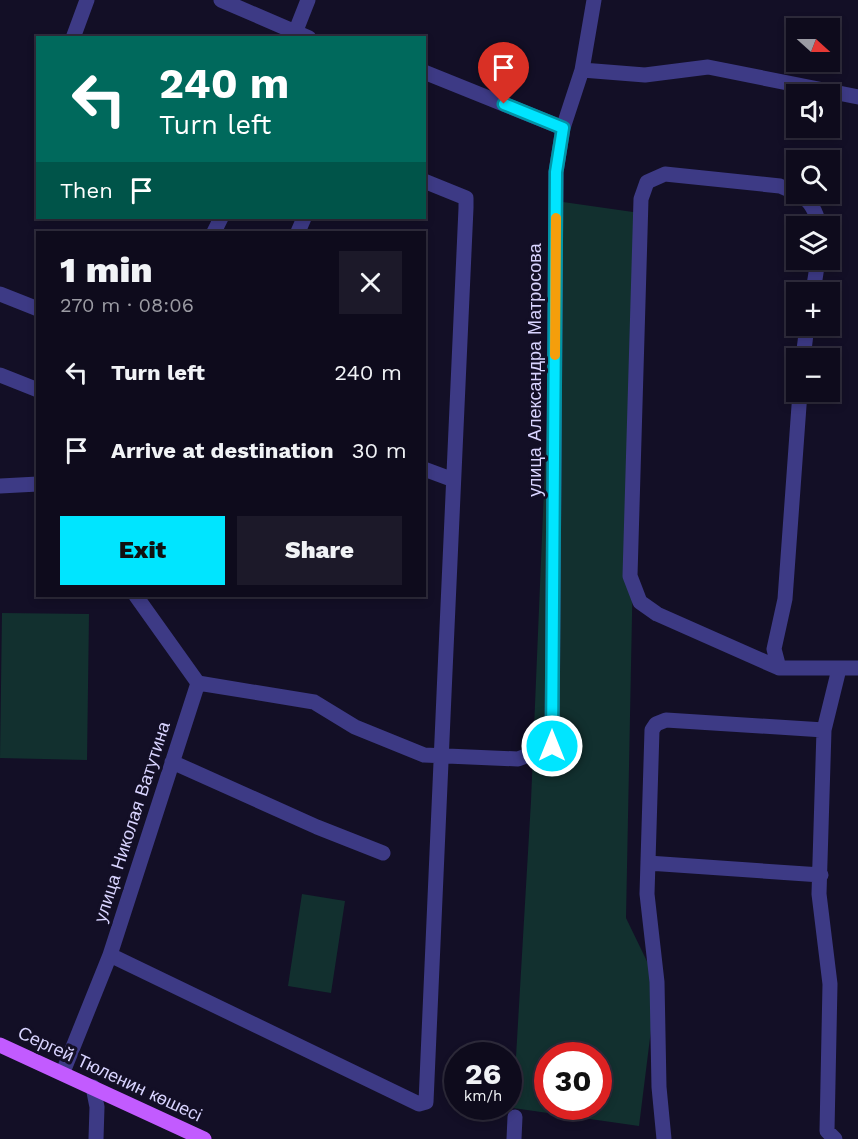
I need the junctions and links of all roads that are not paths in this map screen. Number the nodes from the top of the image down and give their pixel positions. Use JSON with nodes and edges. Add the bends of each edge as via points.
{"nodes":[{"id":1,"x":87,"y":0,"type":"edge"},
{"id":2,"x":221,"y":0,"type":"edge"},
{"id":3,"x":308,"y":0,"type":"edge"},
{"id":4,"x":594,"y":0,"type":"edge"},
{"id":5,"x":74,"y":36,"type":"edge"},
{"id":6,"x":299,"y":36,"type":"edge"},
{"id":7,"x":582,"y":70,"type":"junction"},
{"id":8,"x":426,"y":73,"type":"edge"},
{"id":9,"x":858,"y":97,"type":"edge"},
{"id":10,"x":563,"y":128,"type":"junction"},
{"id":11,"x":426,"y":182,"type":"edge"},
{"id":12,"x":786,"y":188,"type":"edge"},
{"id":13,"x":0,"y":294,"type":"edge"},
{"id":14,"x":36,"y":308,"type":"edge"},
{"id":15,"x":0,"y":375,"type":"edge"},
{"id":16,"x":36,"y":389,"type":"edge"},
{"id":17,"x":799,"y":402,"type":"edge"},
{"id":18,"x":426,"y":470,"type":"edge"},
{"id":19,"x":451,"y":479,"type":"junction"},
{"id":20,"x":36,"y":484,"type":"edge"},
{"id":21,"x":0,"y":486,"type":"edge"},
{"id":22,"x":137,"y":597,"type":"edge"},
{"id":23,"x":779,"y":668,"type":"junction"},
{"id":24,"x":858,"y":668,"type":"edge"},
{"id":25,"x":839,"y":669,"type":"junction"},
{"id":26,"x":198,"y":683,"type":"junction"},
{"id":27,"x":824,"y":730,"type":"junction"},
{"id":28,"x":443,"y":756,"type":"junction"},
{"id":29,"x":172,"y":762,"type":"junction"},
{"id":30,"x":383,"y":853,"type":"dead end"},
{"id":31,"x":648,"y":863,"type":"junction"},
{"id":32,"x":821,"y":874,"type":"junction"},
{"id":33,"x":110,"y":955,"type":"junction"},
{"id":34,"x":0,"y":1045,"type":"edge"},
{"id":35,"x":63,"y":1072,"type":"junction"},
{"id":36,"x":93,"y":1087,"type":"junction"},
{"id":37,"x":515,"y":1120,"type":"edge"},
{"id":38,"x":828,"y":1136,"type":"edge"},
{"id":39,"x":96,"y":1139,"type":"edge"},
{"id":40,"x":204,"y":1139,"type":"edge"},
{"id":41,"x":514,"y":1139,"type":"edge"},
{"id":42,"x":664,"y":1139,"type":"edge"}],
"edges":[{"from":1,"to":5,"type":"street"},
{"from":2,"to":6,"type":"street"},
{"from":3,"to":6,"type":"street"},
{"from":4,"to":7,"type":"street","name":"улица Александра Матросова"},
{"from":7,"to":9,"type":"street","via":[[645,75],[708,68]]},
{"from":7,"to":10,"type":"street","name":"улица Александра Матросова"},
{"from":8,"to":10,"type":"street"},
{"from":10,"to":28,"type":"street","name":"улица Александра Матросова","via":[[556,172],[552,746],[518,759]]},
{"from":11,"to":19,"type":"street","via":[[466,198]]},
{"from":12,"to":23,"type":"street","via":[[665,174],[647,182],[641,199],[630,576],[640,602],[657,614]]},
{"from":13,"to":14,"type":"street"},
{"from":15,"to":16,"type":"street"},
{"from":17,"to":23,"type":"street","via":[[785,599],[774,649]]},
{"from":18,"to":19,"type":"street"},
{"from":19,"to":28,"type":"street"},
{"from":20,"to":21,"type":"street"},
{"from":22,"to":26,"type":"street"},
{"from":23,"to":25,"type":"street"},
{"from":24,"to":25,"type":"street"},
{"from":25,"to":27,"type":"street"},
{"from":26,"to":28,"type":"street","via":[[314,702],[355,727],[424,755]]},
{"from":26,"to":29,"type":"street","name":"улица Николая Ватутина"},
{"from":27,"to":31,"type":"street","via":[[666,720],[656,724],[651,739]]},
{"from":27,"to":32,"type":"street"},
{"from":28,"to":33,"type":"street","via":[[426,1102],[418,1104]]},
{"from":29,"to":30,"type":"street"},
{"from":29,"to":33,"type":"street","name":"улица Николая Ватутина"},
{"from":31,"to":32,"type":"street"},
{"from":31,"to":42,"type":"street"},
{"from":32,"to":38,"type":"street","via":[[819,894],[830,984]]},
{"from":33,"to":35,"type":"street","name":"улица Николая Ватутина"},
{"from":34,"to":35,"type":"main road","name":"Сергей Тюленин көшесі"},
{"from":35,"to":36,"type":"main road","name":"Сергей Тюленин көшесі"},
{"from":36,"to":39,"type":"street"},
{"from":36,"to":40,"type":"main road","name":"Сергей Тюленин көшесі"},
{"from":37,"to":41,"type":"street"}]}
